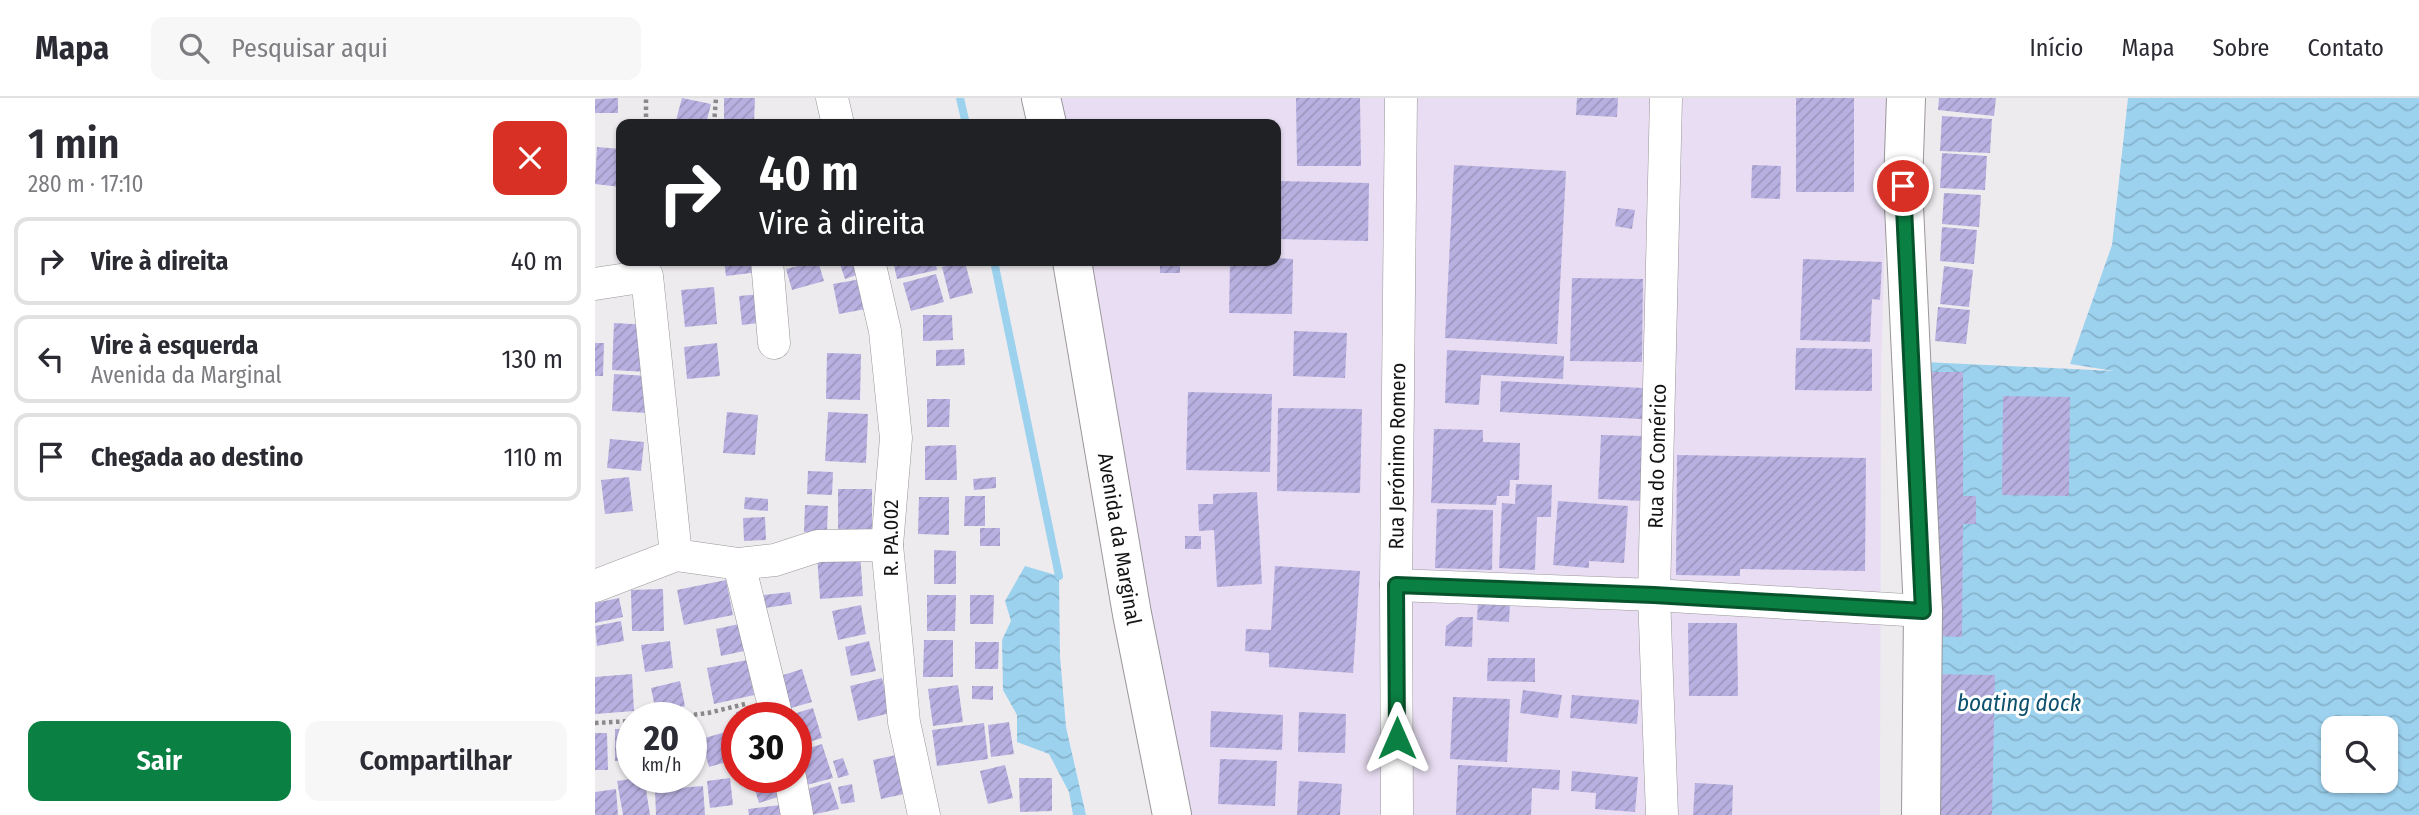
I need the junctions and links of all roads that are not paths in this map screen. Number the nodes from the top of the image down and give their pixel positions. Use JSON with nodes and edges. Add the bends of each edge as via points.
{"nodes":[{"id":1,"x":832,"y":98,"type":"edge"},
{"id":2,"x":1041,"y":98,"type":"edge"},
{"id":3,"x":1401,"y":98,"type":"edge"},
{"id":4,"x":1666,"y":98,"type":"edge"},
{"id":5,"x":1906,"y":98,"type":"edge"},
{"id":6,"x":837,"y":119,"type":"edge"},
{"id":7,"x":1046,"y":119,"type":"edge"},
{"id":8,"x":767,"y":266,"type":"edge"},
{"id":9,"x":870,"y":266,"type":"edge"},
{"id":10,"x":1073,"y":266,"type":"edge"},
{"id":11,"x":595,"y":284,"type":"edge"},
{"id":12,"x":774,"y":343,"type":"dead end"},
{"id":13,"x":887,"y":545,"type":"junction"},
{"id":14,"x":677,"y":555,"type":"junction"},
{"id":15,"x":740,"y":564,"type":"junction"},
{"id":16,"x":1396,"y":585,"type":"junction"},
{"id":17,"x":595,"y":586,"type":"edge"},
{"id":18,"x":1654,"y":595,"type":"junction"},
{"id":19,"x":1923,"y":611,"type":"junction"},
{"id":20,"x":774,"y":702,"type":"edge"},
{"id":21,"x":793,"y":793,"type":"edge"},
{"id":22,"x":797,"y":815,"type":"edge"},
{"id":23,"x":924,"y":815,"type":"edge"},
{"id":24,"x":1172,"y":815,"type":"edge"},
{"id":25,"x":1397,"y":815,"type":"edge"},
{"id":26,"x":1662,"y":815,"type":"edge"},
{"id":27,"x":1921,"y":815,"type":"edge"}],
"edges":[{"from":1,"to":6,"type":"street"},
{"from":2,"to":7,"type":"street"},
{"from":3,"to":16,"type":"street","name":"Rua Jerónimo Romero"},
{"from":4,"to":18,"type":"street","name":"Rua do Comérico"},
{"from":5,"to":19,"type":"street","via":[[1903,186]]},
{"from":8,"to":12,"type":"street"},
{"from":9,"to":13,"type":"street","name":"R. PA.002","via":[[885,331],[896,438]]},
{"from":10,"to":24,"type":"street","name":"Avenida da Marginal"},
{"from":11,"to":14,"type":"street","via":[[647,276]]},
{"from":13,"to":15,"type":"street","via":[[818,546],[775,560]]},
{"from":13,"to":23,"type":"street","name":"R. PA.002","via":[[904,722]]},
{"from":14,"to":15,"type":"street"},
{"from":14,"to":17,"type":"street"},
{"from":15,"to":20,"type":"street"},
{"from":16,"to":18,"type":"street"},
{"from":16,"to":25,"type":"street","name":"Rua Jerónimo Romero"},
{"from":18,"to":19,"type":"street"},
{"from":18,"to":26,"type":"street","name":"Rua do Comérico"},
{"from":19,"to":27,"type":"street"},
{"from":21,"to":22,"type":"street"}]}
